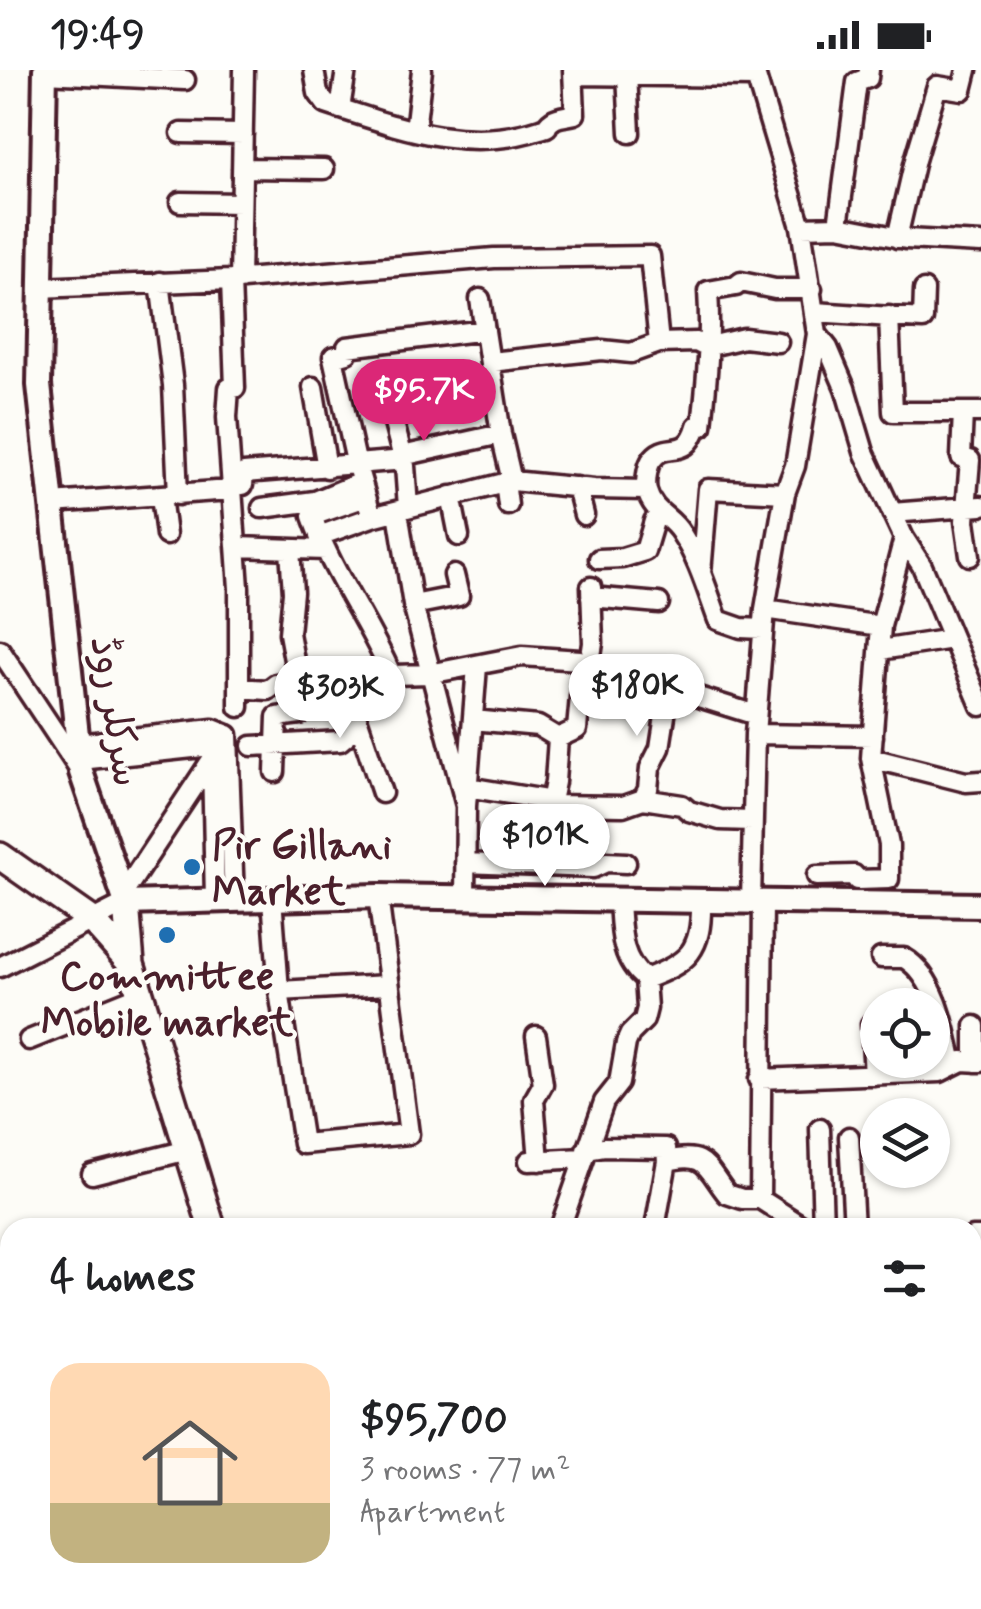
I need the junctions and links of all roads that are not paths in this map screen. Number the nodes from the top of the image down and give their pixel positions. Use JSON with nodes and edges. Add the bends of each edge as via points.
{"nodes":[{"id":1,"x":244,"y":70,"type":"edge"},
{"id":2,"x":314,"y":70,"type":"edge"},
{"id":3,"x":346,"y":70,"type":"edge"},
{"id":4,"x":422,"y":70,"type":"edge"},
{"id":5,"x":869,"y":70,"type":"edge"},
{"id":6,"x":967,"y":70,"type":"edge"},
{"id":7,"x":45,"y":72,"type":"edge"},
{"id":8,"x":573,"y":72,"type":"edge"},
{"id":9,"x":627,"y":74,"type":"junction"},
{"id":10,"x":755,"y":74,"type":"edge"},
{"id":11,"x":184,"y":80,"type":"dead end"},
{"id":12,"x":340,"y":108,"type":"junction"},
{"id":13,"x":415,"y":131,"type":"junction"},
{"id":14,"x":180,"y":133,"type":"dead end"},
{"id":15,"x":630,"y":133,"type":"dead end"},
{"id":16,"x":243,"y":134,"type":"junction"},
{"id":17,"x":242,"y":168,"type":"junction"},
{"id":18,"x":324,"y":169,"type":"dead end"},
{"id":19,"x":180,"y":202,"type":"dead end"},
{"id":20,"x":241,"y":203,"type":"junction"},
{"id":21,"x":838,"y":226,"type":"junction"},
{"id":22,"x":801,"y":227,"type":"junction"},
{"id":23,"x":897,"y":238,"type":"junction"},
{"id":24,"x":981,"y":244,"type":"edge"},
{"id":25,"x":235,"y":280,"type":"junction"},
{"id":26,"x":160,"y":282,"type":"junction"},
{"id":27,"x":39,"y":288,"type":"junction"},
{"id":28,"x":812,"y":290,"type":"junction"},
{"id":29,"x":924,"y":290,"type":"dead end"},
{"id":30,"x":480,"y":299,"type":"dead end"},
{"id":31,"x":814,"y":312,"type":"junction"},
{"id":32,"x":889,"y":316,"type":"junction"},
{"id":33,"x":485,"y":330,"type":"junction"},
{"id":34,"x":816,"y":334,"type":"junction"},
{"id":35,"x":659,"y":342,"type":"junction"},
{"id":36,"x":778,"y":342,"type":"dead end"},
{"id":37,"x":706,"y":346,"type":"junction"},
{"id":38,"x":490,"y":362,"type":"junction"},
{"id":39,"x":388,"y":386,"type":"dead end"},
{"id":40,"x":313,"y":387,"type":"dead end"},
{"id":41,"x":972,"y":412,"type":"edge"},
{"id":42,"x":501,"y":434,"type":"junction"},
{"id":43,"x":402,"y":456,"type":"junction"},
{"id":44,"x":966,"y":458,"type":"edge"},
{"id":45,"x":327,"y":468,"type":"junction"},
{"id":46,"x":508,"y":481,"type":"junction"},
{"id":47,"x":362,"y":482,"type":"junction"},
{"id":48,"x":230,"y":487,"type":"junction"},
{"id":49,"x":578,"y":487,"type":"junction"},
{"id":50,"x":646,"y":490,"type":"junction"},
{"id":51,"x":785,"y":494,"type":"junction"},
{"id":52,"x":170,"y":496,"type":"junction"},
{"id":53,"x":451,"y":496,"type":"junction"},
{"id":54,"x":52,"y":503,"type":"junction"},
{"id":55,"x":508,"y":505,"type":"dead end"},
{"id":56,"x":973,"y":506,"type":"edge"},
{"id":57,"x":262,"y":508,"type":"dead end"},
{"id":58,"x":403,"y":510,"type":"junction"},
{"id":59,"x":892,"y":513,"type":"junction"},
{"id":60,"x":659,"y":515,"type":"junction"},
{"id":61,"x":584,"y":516,"type":"dead end"},
{"id":62,"x":372,"y":517,"type":"junction"},
{"id":63,"x":166,"y":535,"type":"dead end"},
{"id":64,"x":459,"y":536,"type":"dead end"},
{"id":65,"x":904,"y":538,"type":"junction"},
{"id":66,"x":322,"y":543,"type":"junction"},
{"id":67,"x":237,"y":546,"type":"junction"},
{"id":68,"x":290,"y":550,"type":"junction"},
{"id":69,"x":970,"y":556,"type":"dead end"},
{"id":70,"x":599,"y":558,"type":"dead end"},
{"id":71,"x":702,"y":573,"type":"junction"},
{"id":72,"x":454,"y":575,"type":"dead end"},
{"id":73,"x":660,"y":603,"type":"dead end"},
{"id":74,"x":413,"y":605,"type":"junction"},
{"id":75,"x":764,"y":609,"type":"junction"},
{"id":76,"x":881,"y":626,"type":"junction"},
{"id":77,"x":763,"y":629,"type":"junction"},
{"id":78,"x":956,"y":647,"type":"junction"},
{"id":79,"x":880,"y":650,"type":"junction"},
{"id":80,"x":1,"y":653,"type":"edge"},
{"id":81,"x":981,"y":654,"type":"edge"},
{"id":82,"x":590,"y":663,"type":"junction"},
{"id":83,"x":477,"y":666,"type":"junction"},
{"id":84,"x":390,"y":674,"type":"junction"},
{"id":85,"x":429,"y":674,"type":"junction"},
{"id":86,"x":358,"y":676,"type":"junction"},
{"id":87,"x":302,"y":681,"type":"junction"},
{"id":88,"x":669,"y":690,"type":"junction"},
{"id":89,"x":580,"y":697,"type":"dead end"},
{"id":90,"x":981,"y":706,"type":"edge"},
{"id":91,"x":473,"y":720,"type":"junction"},
{"id":92,"x":755,"y":724,"type":"junction"},
{"id":93,"x":360,"y":725,"type":"junction"},
{"id":94,"x":873,"y":736,"type":"junction"},
{"id":95,"x":558,"y":738,"type":"junction"},
{"id":96,"x":275,"y":745,"type":"junction"},
{"id":97,"x":220,"y":746,"type":"junction"},
{"id":98,"x":252,"y":746,"type":"dead end"},
{"id":99,"x":872,"y":758,"type":"junction"},
{"id":100,"x":80,"y":759,"type":"junction"},
{"id":101,"x":275,"y":772,"type":"dead end"},
{"id":102,"x":981,"y":781,"type":"edge"},
{"id":103,"x":382,"y":793,"type":"dead end"},
{"id":104,"x":467,"y":796,"type":"junction"},
{"id":105,"x":643,"y":800,"type":"junction"},
{"id":106,"x":551,"y":802,"type":"junction"},
{"id":107,"x":752,"y":821,"type":"junction"},
{"id":108,"x":0,"y":856,"type":"edge"},
{"id":109,"x":465,"y":863,"type":"junction"},
{"id":110,"x":626,"y":863,"type":"dead end"},
{"id":111,"x":538,"y":865,"type":"junction"},
{"id":112,"x":839,"y":869,"type":"junction"},
{"id":113,"x":817,"y":876,"type":"dead end"},
{"id":114,"x":878,"y":880,"type":"junction"},
{"id":115,"x":378,"y":896,"type":"junction"},
{"id":116,"x":272,"y":898,"type":"junction"},
{"id":117,"x":465,"y":898,"type":"junction"},
{"id":118,"x":124,"y":899,"type":"junction"},
{"id":119,"x":225,"y":899,"type":"junction"},
{"id":120,"x":619,"y":901,"type":"junction"},
{"id":121,"x":757,"y":902,"type":"junction"},
{"id":122,"x":701,"y":903,"type":"junction"},
{"id":123,"x":838,"y":904,"type":"junction"},
{"id":124,"x":878,"y":904,"type":"junction"},
{"id":125,"x":981,"y":905,"type":"edge"},
{"id":126,"x":93,"y":921,"type":"junction"},
{"id":127,"x":881,"y":958,"type":"dead end"},
{"id":128,"x":131,"y":964,"type":"junction"},
{"id":129,"x":0,"y":966,"type":"edge"},
{"id":130,"x":645,"y":979,"type":"junction"},
{"id":131,"x":388,"y":986,"type":"junction"},
{"id":132,"x":279,"y":991,"type":"junction"},
{"id":133,"x":140,"y":996,"type":"junction"},
{"id":134,"x":975,"y":1026,"type":"dead end"},
{"id":135,"x":536,"y":1036,"type":"dead end"},
{"id":136,"x":29,"y":1040,"type":"dead end"},
{"id":137,"x":978,"y":1062,"type":"edge"},
{"id":138,"x":953,"y":1064,"type":"junction"},
{"id":139,"x":950,"y":1066,"type":"edge"},
{"id":140,"x":860,"y":1075,"type":"edge"},
{"id":141,"x":759,"y":1079,"type":"junction"},
{"id":142,"x":820,"y":1129,"type":"dead end"},
{"id":143,"x":849,"y":1137,"type":"dead end"},
{"id":144,"x":188,"y":1150,"type":"junction"},
{"id":145,"x":585,"y":1154,"type":"junction"},
{"id":146,"x":667,"y":1161,"type":"junction"},
{"id":147,"x":92,"y":1174,"type":"dead end"},
{"id":148,"x":760,"y":1199,"type":"junction"},
{"id":149,"x":209,"y":1218,"type":"edge"},
{"id":150,"x":563,"y":1218,"type":"edge"},
{"id":151,"x":657,"y":1218,"type":"edge"},
{"id":152,"x":790,"y":1218,"type":"edge"},
{"id":153,"x":823,"y":1218,"type":"edge"},
{"id":154,"x":853,"y":1218,"type":"edge"}],
"edges":[{"from":1,"to":16,"type":"street"},
{"from":2,"to":12,"type":"street","via":[[318,94]]},
{"from":3,"to":12,"type":"street"},
{"from":4,"to":13,"type":"street"},
{"from":5,"to":21,"type":"street","via":[[857,82]]},
{"from":6,"to":23,"type":"street","via":[[962,90],[937,86]]},
{"from":7,"to":11,"type":"street"},
{"from":7,"to":27,"type":"main road","name":"سرکلر روڈ"},
{"from":8,"to":9,"type":"street"},
{"from":8,"to":13,"type":"street","via":[[575,114],[545,128],[483,140]]},
{"from":9,"to":10,"type":"street"},
{"from":9,"to":15,"type":"street"},
{"from":10,"to":22,"type":"street"},
{"from":12,"to":13,"type":"street"},
{"from":14,"to":16,"type":"street"},
{"from":16,"to":17,"type":"street"},
{"from":17,"to":18,"type":"street"},
{"from":17,"to":20,"type":"street"},
{"from":19,"to":20,"type":"street"},
{"from":20,"to":25,"type":"street"},
{"from":21,"to":22,"type":"street"},
{"from":21,"to":23,"type":"street"},
{"from":22,"to":28,"type":"street"},
{"from":23,"to":24,"type":"street"},
{"from":25,"to":26,"type":"street"},
{"from":25,"to":35,"type":"street","via":[[494,258],[650,256]]},
{"from":25,"to":48,"type":"street"},
{"from":26,"to":27,"type":"street"},
{"from":26,"to":52,"type":"street","via":[[172,384]]},
{"from":27,"to":54,"type":"main road","name":"سرکلر روڈ","via":[[38,386]]},
{"from":28,"to":31,"type":"street"},
{"from":28,"to":37,"type":"street","via":[[741,282],[708,291]]},
{"from":29,"to":32,"type":"street","via":[[923,319]]},
{"from":30,"to":33,"type":"street"},
{"from":31,"to":32,"type":"street"},
{"from":31,"to":34,"type":"street"},
{"from":32,"to":41,"type":"street","via":[[893,412]]},
{"from":33,"to":38,"type":"street"},
{"from":33,"to":47,"type":"street","via":[[348,348],[333,357]]},
{"from":34,"to":51,"type":"street"},
{"from":34,"to":59,"type":"street","via":[[828,348]]},
{"from":35,"to":37,"type":"street"},
{"from":35,"to":38,"type":"street","via":[[631,353]]},
{"from":36,"to":37,"type":"street","via":[[744,338]]},
{"from":37,"to":50,"type":"street","via":[[702,426],[687,446],[660,452],[650,462]]},
{"from":38,"to":42,"type":"street"},
{"from":39,"to":43,"type":"street"},
{"from":40,"to":45,"type":"street"},
{"from":41,"to":44,"type":"street"},
{"from":42,"to":43,"type":"street"},
{"from":42,"to":46,"type":"street"},
{"from":43,"to":47,"type":"street"},
{"from":43,"to":58,"type":"street"},
{"from":44,"to":56,"type":"street"},
{"from":45,"to":47,"type":"street"},
{"from":45,"to":48,"type":"street","via":[[244,473],[243,485]]},
{"from":46,"to":49,"type":"street"},
{"from":46,"to":53,"type":"street"},
{"from":46,"to":55,"type":"street"},
{"from":47,"to":57,"type":"street","via":[[315,501]]},
{"from":47,"to":62,"type":"street"},
{"from":47,"to":66,"type":"street","via":[[312,516]]},
{"from":48,"to":52,"type":"street"},
{"from":48,"to":67,"type":"street"},
{"from":49,"to":50,"type":"street"},
{"from":49,"to":61,"type":"street"},
{"from":50,"to":60,"type":"street"},
{"from":51,"to":71,"type":"street","via":[[708,489]]},
{"from":51,"to":75,"type":"street"},
{"from":52,"to":54,"type":"street"},
{"from":52,"to":63,"type":"street"},
{"from":53,"to":58,"type":"street"},
{"from":53,"to":64,"type":"street"},
{"from":54,"to":100,"type":"main road","name":"سرکلر روڈ"},
{"from":56,"to":59,"type":"street"},
{"from":56,"to":69,"type":"street"},
{"from":58,"to":62,"type":"street"},
{"from":58,"to":74,"type":"street"},
{"from":59,"to":65,"type":"street"},
{"from":60,"to":70,"type":"street","via":[[645,552]]},
{"from":60,"to":71,"type":"street","via":[[677,526]]},
{"from":62,"to":66,"type":"street"},
{"from":65,"to":76,"type":"street"},
{"from":65,"to":78,"type":"street"},
{"from":66,"to":68,"type":"street"},
{"from":66,"to":84,"type":"street"},
{"from":67,"to":68,"type":"street"},
{"from":67,"to":87,"type":"street","via":[[239,698]]},
{"from":68,"to":87,"type":"street","via":[[289,633]]},
{"from":71,"to":77,"type":"street","via":[[718,620]]},
{"from":72,"to":74,"type":"street","via":[[459,596]]},
{"from":73,"to":82,"type":"street","via":[[591,592]]},
{"from":74,"to":85,"type":"street"},
{"from":75,"to":76,"type":"street"},
{"from":75,"to":77,"type":"street"},
{"from":76,"to":79,"type":"street"},
{"from":77,"to":92,"type":"street"},
{"from":78,"to":79,"type":"street"},
{"from":78,"to":81,"type":"street"},
{"from":78,"to":90,"type":"street"},
{"from":79,"to":94,"type":"street"},
{"from":80,"to":100,"type":"street"},
{"from":82,"to":83,"type":"street","via":[[522,656]]},
{"from":82,"to":88,"type":"street"},
{"from":83,"to":85,"type":"street"},
{"from":83,"to":91,"type":"street"},
{"from":84,"to":85,"type":"street"},
{"from":84,"to":86,"type":"street"},
{"from":85,"to":104,"type":"street"},
{"from":86,"to":87,"type":"street"},
{"from":86,"to":93,"type":"street"},
{"from":87,"to":96,"type":"street","via":[[300,714],[277,716]]},
{"from":88,"to":92,"type":"street"},
{"from":88,"to":105,"type":"street"},
{"from":89,"to":95,"type":"street","via":[[577,729]]},
{"from":91,"to":95,"type":"street","via":[[538,726]]},
{"from":91,"to":104,"type":"street"},
{"from":92,"to":94,"type":"street"},
{"from":92,"to":107,"type":"street"},
{"from":93,"to":96,"type":"street","via":[[340,741]]},
{"from":93,"to":103,"type":"street"},
{"from":94,"to":99,"type":"street"},
{"from":95,"to":106,"type":"street"},
{"from":96,"to":98,"type":"street"},
{"from":96,"to":101,"type":"street"},
{"from":97,"to":100,"type":"street"},
{"from":97,"to":118,"type":"street"},
{"from":97,"to":119,"type":"street"},
{"from":97,"to":119,"type":"street"},
{"from":99,"to":102,"type":"street"},
{"from":99,"to":114,"type":"street","via":[[889,845],[889,879]]},
{"from":100,"to":118,"type":"main road","name":"سرکلر روڈ"},
{"from":104,"to":106,"type":"street"},
{"from":104,"to":109,"type":"street"},
{"from":105,"to":106,"type":"street","via":[[624,806]]},
{"from":105,"to":107,"type":"street","via":[[720,820]]},
{"from":106,"to":111,"type":"street"},
{"from":107,"to":121,"type":"street"},
{"from":108,"to":126,"type":"highway"},
{"from":109,"to":111,"type":"street"},
{"from":109,"to":117,"type":"street"},
{"from":110,"to":111,"type":"street"},
{"from":112,"to":113,"type":"street"},
{"from":112,"to":114,"type":"street","via":[[857,880]]},
{"from":112,"to":123,"type":"street"},
{"from":114,"to":124,"type":"street"},
{"from":115,"to":116,"type":"main road"},
{"from":115,"to":117,"type":"main road"},
{"from":115,"to":131,"type":"street"},
{"from":116,"to":119,"type":"main road"},
{"from":116,"to":132,"type":"street"},
{"from":117,"to":120,"type":"main road"},
{"from":118,"to":119,"type":"main road"},
{"from":118,"to":126,"type":"street"},
{"from":118,"to":128,"type":"highway","name":"سرکلر روڈ"},
{"from":120,"to":122,"type":"main road"},
{"from":120,"to":130,"type":"street","via":[[622,944]]},
{"from":121,"to":122,"type":"main road"},
{"from":121,"to":123,"type":"main road"},
{"from":121,"to":141,"type":"street"},
{"from":122,"to":130,"type":"street","via":[[695,949]]},
{"from":123,"to":124,"type":"main road"},
{"from":124,"to":125,"type":"main road"},
{"from":126,"to":128,"type":"highway"},
{"from":126,"to":129,"type":"street"},
{"from":127,"to":138,"type":"street","via":[[904,958],[922,973]]},
{"from":128,"to":133,"type":"highway","name":"سرکلر روڈ"},
{"from":130,"to":145,"type":"street","via":[[644,1020],[630,1034],[619,1083],[604,1102]]},
{"from":131,"to":132,"type":"street"},
{"from":131,"to":132,"type":"street","via":[[409,1134],[302,1144]]},
{"from":133,"to":136,"type":"street"},
{"from":133,"to":144,"type":"highway","name":"سرکلر روڈ"},
{"from":134,"to":137,"type":"street"},
{"from":135,"to":145,"type":"street","via":[[543,1084],[534,1100],[533,1161]]},
{"from":137,"to":138,"type":"street"},
{"from":138,"to":139,"type":"street"},
{"from":140,"to":141,"type":"street"},
{"from":141,"to":148,"type":"street"},
{"from":142,"to":153,"type":"street"},
{"from":143,"to":154,"type":"street"},
{"from":144,"to":147,"type":"street"},
{"from":144,"to":149,"type":"highway","name":"سرکلر روڈ"},
{"from":145,"to":146,"type":"street","via":[[604,1147],[666,1148]]},
{"from":145,"to":150,"type":"street"},
{"from":146,"to":148,"type":"street","via":[[702,1160],[727,1194]]},
{"from":146,"to":151,"type":"street"},
{"from":148,"to":152,"type":"street"}]}
